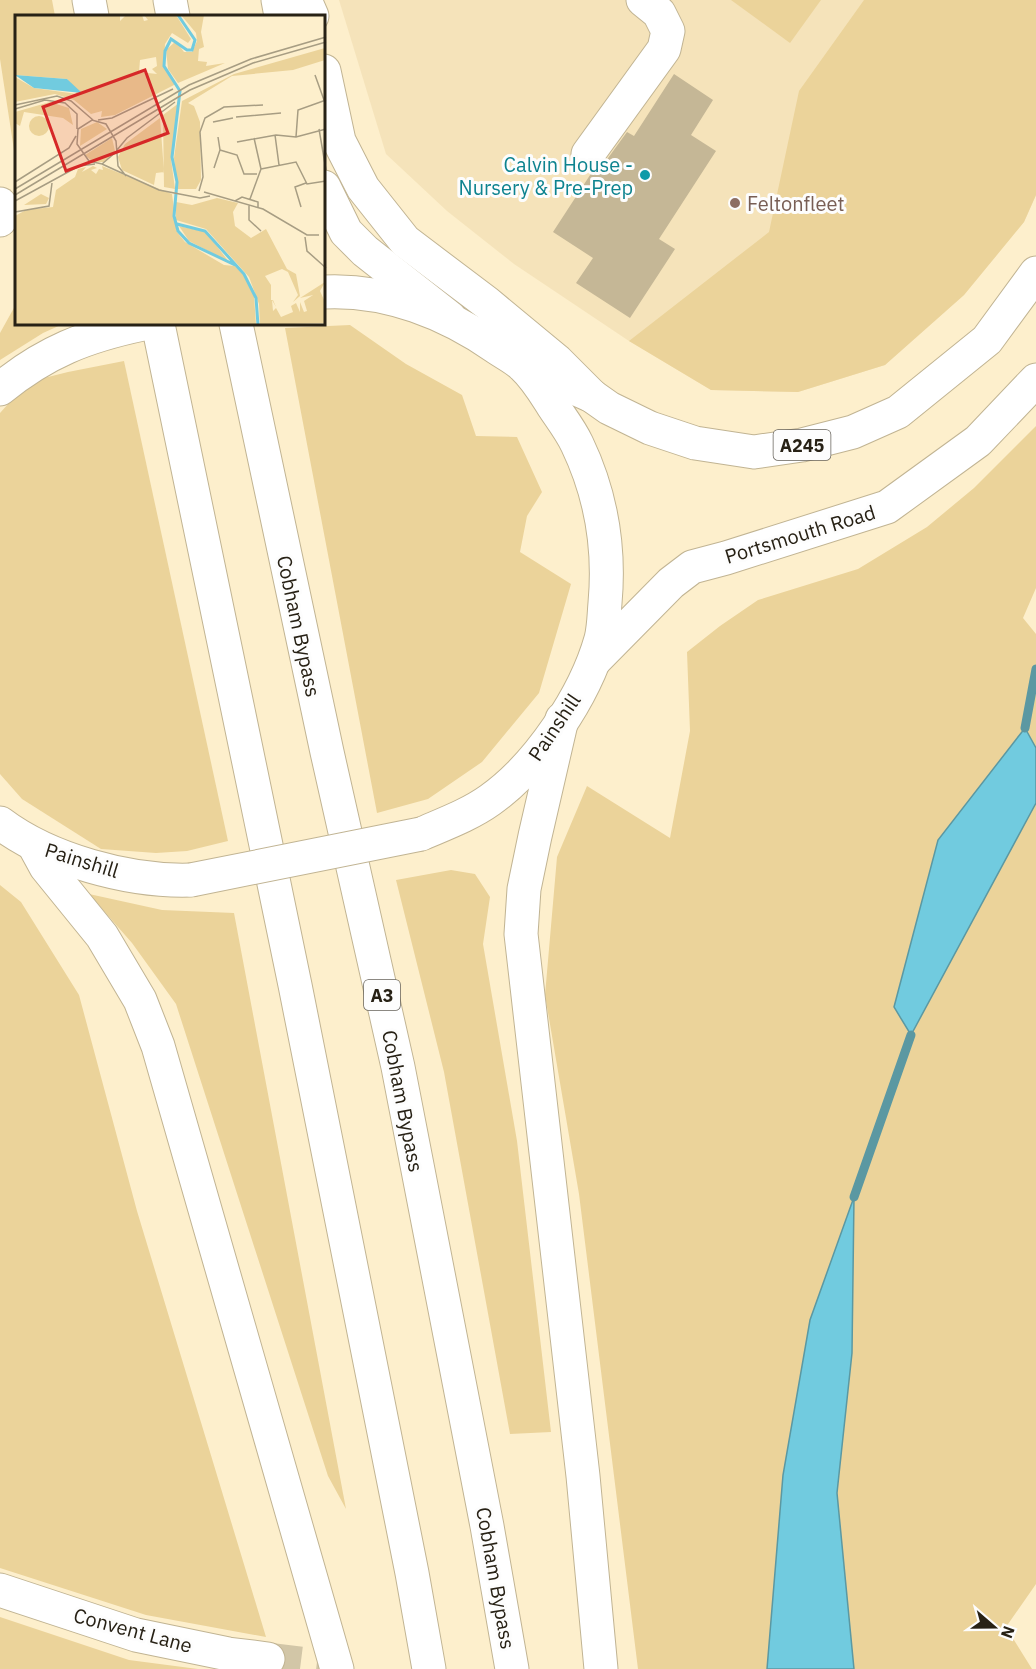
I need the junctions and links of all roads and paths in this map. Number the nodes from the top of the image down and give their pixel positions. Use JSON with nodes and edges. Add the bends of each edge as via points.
{"nodes":[{"id":1,"x":88,"y":0,"type":"edge"},
{"id":2,"x":170,"y":0,"type":"edge"},
{"id":3,"x":278,"y":0,"type":"edge"},
{"id":4,"x":305,"y":0,"type":"edge"},
{"id":5,"x":643,"y":0,"type":"edge"},
{"id":6,"x":92,"y":15,"type":"edge"},
{"id":7,"x":173,"y":15,"type":"edge"},
{"id":8,"x":281,"y":15,"type":"edge"},
{"id":9,"x":312,"y":15,"type":"edge"},
{"id":10,"x":326,"y":80,"type":"edge"},
{"id":11,"x":588,"y":154,"type":"dead end"},
{"id":12,"x":326,"y":191,"type":"edge"},
{"id":13,"x":0,"y":204,"type":"edge"},
{"id":14,"x":0,"y":220,"type":"edge"},
{"id":15,"x":1036,"y":273,"type":"edge"},
{"id":16,"x":326,"y":292,"type":"edge"},
{"id":17,"x":450,"y":318,"type":"junction"},
{"id":18,"x":135,"y":326,"type":"edge"},
{"id":19,"x":158,"y":326,"type":"edge"},
{"id":20,"x":236,"y":326,"type":"edge"},
{"id":21,"x":523,"y":365,"type":"junction"},
{"id":22,"x":1036,"y":381,"type":"edge"},
{"id":23,"x":0,"y":390,"type":"edge"},
{"id":24,"x":592,"y":396,"type":"junction"},
{"id":25,"x":593,"y":662,"type":"junction"},
{"id":26,"x":562,"y":719,"type":"junction"},
{"id":27,"x":0,"y":823,"type":"edge"},
{"id":28,"x":34,"y":845,"type":"junction"},
{"id":29,"x":0,"y":1590,"type":"edge"},
{"id":30,"x":268,"y":1659,"type":"tunnel mouth"},
{"id":31,"x":337,"y":1669,"type":"edge"},
{"id":32,"x":429,"y":1669,"type":"edge"},
{"id":33,"x":512,"y":1669,"type":"edge"},
{"id":34,"x":601,"y":1669,"type":"edge"}],
"edges":[{"from":1,"to":6,"type":"main road"},
{"from":2,"to":7,"type":"main road"},
{"from":3,"to":8,"type":"main road"},
{"from":4,"to":9,"type":"main road"},
{"from":5,"to":11,"type":"main road","via":[[659,13],[668,31],[664,49]]},
{"from":10,"to":24,"type":"main road","via":[[339,141],[363,189],[405,240],[488,303]]},
{"from":12,"to":17,"type":"main road","via":[[346,232],[364,251]]},
{"from":13,"to":14,"type":"main road"},
{"from":15,"to":24,"type":"main road","number":"A245","via":[[987,340],[897,412],[854,432],[802,445],[742,452],[668,435]]},
{"from":16,"to":17,"type":"main road","name":"Painshill","via":[[383,297]]},
{"from":17,"to":21,"type":"main road","name":"Painshill"},
{"from":18,"to":23,"type":"main road","via":[[102,334],[42,358]]},
{"from":19,"to":32,"type":"main road","via":[[295,985]]},
{"from":20,"to":33,"type":"main road","name":"Cobham Bypass","number":"A3","via":[[398,1067]]},
{"from":21,"to":24,"type":"main road","number":"A245"},
{"from":21,"to":25,"type":"main road","name":"Painshill","via":[[576,442],[596,492],[607,550],[602,637]]},
{"from":22,"to":25,"type":"main road","name":"Portsmouth Road","via":[[978,441],[887,507],[692,567]]},
{"from":25,"to":26,"type":"main road","name":"Painshill"},
{"from":26,"to":28,"type":"main road","name":"Painshill","bridge":true,"via":[[548,743],[518,777],[489,801],[421,834],[191,880],[169,881],[113,871]]},
{"from":26,"to":34,"type":"main road","via":[[526,878],[521,934]]},
{"from":27,"to":28,"type":"main road","name":"Painshill"},
{"from":28,"to":31,"type":"main road","via":[[46,867],[102,936],[140,1000],[158,1046]]},
{"from":29,"to":30,"type":"main road","name":"Convent Lane","via":[[136,1635]]}]}
